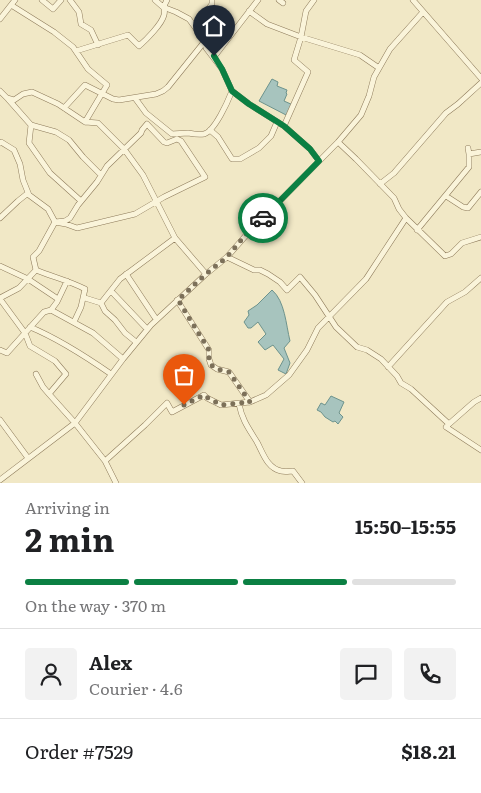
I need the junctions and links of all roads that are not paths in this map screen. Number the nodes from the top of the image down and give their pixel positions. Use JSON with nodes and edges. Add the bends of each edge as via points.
{"nodes":[{"id":1,"x":42,"y":0,"type":"edge"},
{"id":2,"x":61,"y":0,"type":"edge"},
{"id":3,"x":70,"y":0,"type":"edge"},
{"id":4,"x":155,"y":0,"type":"edge"},
{"id":5,"x":167,"y":0,"type":"edge"},
{"id":6,"x":212,"y":0,"type":"edge"},
{"id":7,"x":258,"y":0,"type":"edge"},
{"id":8,"x":314,"y":0,"type":"edge"},
{"id":9,"x":413,"y":0,"type":"edge"},
{"id":10,"x":13,"y":2,"type":"edge"},
{"id":11,"x":163,"y":7,"type":"junction"},
{"id":12,"x":250,"y":11,"type":"junction"},
{"id":13,"x":423,"y":12,"type":"junction"},
{"id":14,"x":0,"y":19,"type":"edge"},
{"id":15,"x":195,"y":27,"type":"junction"},
{"id":16,"x":301,"y":37,"type":"junction"},
{"id":17,"x":206,"y":41,"type":"junction"},
{"id":18,"x":98,"y":45,"type":"junction"},
{"id":19,"x":76,"y":51,"type":"junction"},
{"id":20,"x":214,"y":56,"type":"junction"},
{"id":21,"x":380,"y":68,"type":"junction"},
{"id":22,"x":481,"y":78,"type":"edge"},
{"id":23,"x":481,"y":84,"type":"edge"},
{"id":24,"x":0,"y":91,"type":"edge"},
{"id":25,"x":232,"y":91,"type":"junction"},
{"id":26,"x":101,"y":94,"type":"junction"},
{"id":27,"x":7,"y":98,"type":"junction"},
{"id":28,"x":135,"y":98,"type":"junction"},
{"id":29,"x":64,"y":108,"type":"junction"},
{"id":30,"x":85,"y":122,"type":"junction"},
{"id":31,"x":276,"y":122,"type":"junction"},
{"id":32,"x":31,"y":125,"type":"junction"},
{"id":33,"x":284,"y":126,"type":"junction"},
{"id":34,"x":210,"y":130,"type":"junction"},
{"id":35,"x":0,"y":142,"type":"edge"},
{"id":36,"x":338,"y":142,"type":"junction"},
{"id":37,"x":124,"y":149,"type":"junction"},
{"id":38,"x":481,"y":152,"type":"edge"},
{"id":39,"x":319,"y":161,"type":"junction"},
{"id":40,"x":101,"y":176,"type":"junction"},
{"id":41,"x":380,"y":184,"type":"junction"},
{"id":42,"x":481,"y":192,"type":"edge"},
{"id":43,"x":28,"y":193,"type":"junction"},
{"id":44,"x":446,"y":196,"type":"junction"},
{"id":45,"x":81,"y":201,"type":"junction"},
{"id":46,"x":156,"y":201,"type":"junction"},
{"id":47,"x":0,"y":218,"type":"edge"},
{"id":48,"x":406,"y":218,"type":"junction"},
{"id":49,"x":55,"y":222,"type":"junction"},
{"id":50,"x":417,"y":230,"type":"junction"},
{"id":51,"x":481,"y":236,"type":"edge"},
{"id":52,"x":175,"y":238,"type":"junction"},
{"id":53,"x":227,"y":257,"type":"junction"},
{"id":54,"x":0,"y":266,"type":"edge"},
{"id":55,"x":36,"y":270,"type":"junction"},
{"id":56,"x":126,"y":274,"type":"junction"},
{"id":57,"x":206,"y":274,"type":"junction"},
{"id":58,"x":481,"y":278,"type":"edge"},
{"id":59,"x":28,"y":279,"type":"junction"},
{"id":60,"x":66,"y":281,"type":"junction"},
{"id":61,"x":111,"y":291,"type":"junction"},
{"id":62,"x":0,"y":298,"type":"edge"},
{"id":63,"x":85,"y":298,"type":"dead end"},
{"id":64,"x":58,"y":299,"type":"junction"},
{"id":65,"x":178,"y":300,"type":"junction"},
{"id":66,"x":101,"y":303,"type":"junction"},
{"id":67,"x":51,"y":310,"type":"junction"},
{"id":68,"x":330,"y":316,"type":"junction"},
{"id":69,"x":156,"y":319,"type":"junction"},
{"id":70,"x":74,"y":322,"type":"junction"},
{"id":71,"x":30,"y":327,"type":"junction"},
{"id":72,"x":147,"y":328,"type":"junction"},
{"id":73,"x":25,"y":333,"type":"junction"},
{"id":74,"x":136,"y":342,"type":"junction"},
{"id":75,"x":0,"y":350,"type":"edge"},
{"id":76,"x":123,"y":359,"type":"junction"},
{"id":77,"x":388,"y":367,"type":"junction"},
{"id":78,"x":36,"y":374,"type":"dead end"},
{"id":79,"x":111,"y":374,"type":"junction"},
{"id":80,"x":49,"y":394,"type":"junction"},
{"id":81,"x":481,"y":398,"type":"edge"},
{"id":82,"x":250,"y":402,"type":"junction"},
{"id":83,"x":238,"y":404,"type":"junction"},
{"id":84,"x":0,"y":420,"type":"edge"},
{"id":85,"x":75,"y":423,"type":"junction"},
{"id":86,"x":449,"y":424,"type":"junction"},
{"id":87,"x":481,"y":450,"type":"edge"},
{"id":88,"x":28,"y":458,"type":"junction"},
{"id":89,"x":105,"y":461,"type":"junction"},
{"id":90,"x":0,"y":480,"type":"edge"},
{"id":91,"x":115,"y":481,"type":"edge"},
{"id":92,"x":108,"y":483,"type":"edge"},
{"id":93,"x":302,"y":483,"type":"edge"}],
"edges":[{"from":1,"to":2,"type":"street","via":[[53,9]]},
{"from":3,"to":18,"type":"street","via":[[79,12],[81,24],[91,30]]},
{"from":4,"to":11,"type":"street"},
{"from":5,"to":11,"type":"street"},
{"from":6,"to":15,"type":"street"},
{"from":7,"to":12,"type":"street"},
{"from":8,"to":16,"type":"street","via":[[306,11]]},
{"from":9,"to":13,"type":"street"},
{"from":10,"to":14,"type":"street"},
{"from":10,"to":19,"type":"street"},
{"from":11,"to":15,"type":"street","via":[[188,19]]},
{"from":11,"to":18,"type":"street","via":[[164,15],[157,27],[139,46],[128,35]]},
{"from":12,"to":16,"type":"street","via":[[267,24]]},
{"from":12,"to":20,"type":"street"},
{"from":13,"to":21,"type":"street","via":[[390,49]]},
{"from":13,"to":22,"type":"street"},
{"from":15,"to":17,"type":"street"},
{"from":16,"to":21,"type":"street","via":[[360,55]]},
{"from":16,"to":33,"type":"street","via":[[294,60],[308,72]]},
{"from":17,"to":20,"type":"street","via":[[206,48]]},
{"from":17,"to":28,"type":"street","via":[[163,91]]},
{"from":18,"to":19,"type":"street"},
{"from":19,"to":26,"type":"street","via":[[88,69],[107,85]]},
{"from":20,"to":25,"type":"street"},
{"from":21,"to":36,"type":"street","via":[[361,115]]},
{"from":23,"to":41,"type":"street","via":[[446,113],[394,173]]},
{"from":24,"to":27,"type":"street"},
{"from":25,"to":31,"type":"street"},
{"from":25,"to":34,"type":"street"},
{"from":26,"to":28,"type":"street","via":[[119,100]]},
{"from":26,"to":29,"type":"street","via":[[85,85]]},
{"from":26,"to":30,"type":"street"},
{"from":27,"to":29,"type":"street","via":[[14,100],[32,92]]},
{"from":27,"to":32,"type":"street"},
{"from":28,"to":34,"type":"street","via":[[146,113],[172,134],[205,134]]},
{"from":29,"to":30,"type":"street"},
{"from":30,"to":37,"type":"street","via":[[98,123]]},
{"from":31,"to":33,"type":"street"},
{"from":31,"to":34,"type":"street","via":[[271,136],[240,159],[232,159]]},
{"from":32,"to":40,"type":"street","via":[[56,132],[69,140]]},
{"from":32,"to":45,"type":"street","via":[[30,143],[50,173]]},
{"from":33,"to":39,"type":"street"},
{"from":35,"to":43,"type":"street","via":[[14,150]]},
{"from":36,"to":39,"type":"street"},
{"from":36,"to":41,"type":"street"},
{"from":37,"to":40,"type":"street"},
{"from":37,"to":46,"type":"street","via":[[143,175]]},
{"from":37,"to":46,"type":"street","via":[[148,124],[164,142],[181,141],[205,177]]},
{"from":38,"to":44,"type":"street","via":[[469,151],[469,167]]},
{"from":39,"to":53,"type":"street"},
{"from":40,"to":45,"type":"street"},
{"from":41,"to":48,"type":"street","via":[[394,198]]},
{"from":42,"to":44,"type":"street","via":[[468,208]]},
{"from":43,"to":47,"type":"street"},
{"from":43,"to":49,"type":"street","via":[[48,209]]},
{"from":44,"to":50,"type":"street"},
{"from":45,"to":49,"type":"street","via":[[70,218]]},
{"from":46,"to":49,"type":"street","via":[[135,214],[77,228]]},
{"from":46,"to":52,"type":"street"},
{"from":48,"to":50,"type":"street"},
{"from":48,"to":68,"type":"street","via":[[366,279]]},
{"from":49,"to":55,"type":"street","via":[[33,257]]},
{"from":50,"to":51,"type":"street","via":[[445,256],[462,243]]},
{"from":52,"to":56,"type":"street"},
{"from":52,"to":57,"type":"street"},
{"from":53,"to":57,"type":"street"},
{"from":53,"to":68,"type":"street","via":[[268,274],[287,290],[300,277]]},
{"from":54,"to":59,"type":"street"},
{"from":55,"to":59,"type":"street"},
{"from":55,"to":60,"type":"street"},
{"from":56,"to":61,"type":"street"},
{"from":56,"to":69,"type":"street"},
{"from":57,"to":65,"type":"street"},
{"from":58,"to":77,"type":"street","via":[[446,302]]},
{"from":59,"to":62,"type":"street"},
{"from":59,"to":64,"type":"street"},
{"from":60,"to":64,"type":"street"},
{"from":60,"to":70,"type":"street","via":[[85,290],[82,307]]},
{"from":61,"to":66,"type":"street"},
{"from":61,"to":72,"type":"street"},
{"from":62,"to":73,"type":"street"},
{"from":63,"to":66,"type":"street"},
{"from":64,"to":67,"type":"street"},
{"from":65,"to":69,"type":"street"},
{"from":65,"to":82,"type":"street","via":[[209,350],[211,365],[229,372]]},
{"from":66,"to":74,"type":"street"},
{"from":67,"to":70,"type":"street"},
{"from":67,"to":71,"type":"street","via":[[44,312]]},
{"from":68,"to":77,"type":"street","via":[[336,327],[357,347],[381,359]]},
{"from":68,"to":82,"type":"street","via":[[318,328],[289,375],[266,395]]},
{"from":69,"to":72,"type":"street"},
{"from":70,"to":76,"type":"street","via":[[93,333]]},
{"from":71,"to":73,"type":"street"},
{"from":71,"to":79,"type":"street","via":[[52,336]]},
{"from":72,"to":74,"type":"street"},
{"from":73,"to":75,"type":"street","via":[[7,353]]},
{"from":73,"to":80,"type":"street","via":[[30,346],[56,361],[66,374]]},
{"from":74,"to":76,"type":"street"},
{"from":76,"to":79,"type":"street"},
{"from":77,"to":86,"type":"street","via":[[401,384],[411,389]]},
{"from":78,"to":80,"type":"street"},
{"from":79,"to":85,"type":"street"},
{"from":80,"to":85,"type":"street"},
{"from":81,"to":86,"type":"street"},
{"from":82,"to":83,"type":"street"},
{"from":83,"to":89,"type":"street","via":[[221,405],[204,395],[172,412],[167,403]]},
{"from":83,"to":93,"type":"street","via":[[244,423],[266,460],[281,471],[293,471]]},
{"from":84,"to":88,"type":"street"},
{"from":85,"to":88,"type":"street"},
{"from":85,"to":89,"type":"street"},
{"from":86,"to":87,"type":"street","via":[[446,427]]},
{"from":88,"to":90,"type":"street"},
{"from":89,"to":91,"type":"street"},
{"from":91,"to":92,"type":"street"}]}
